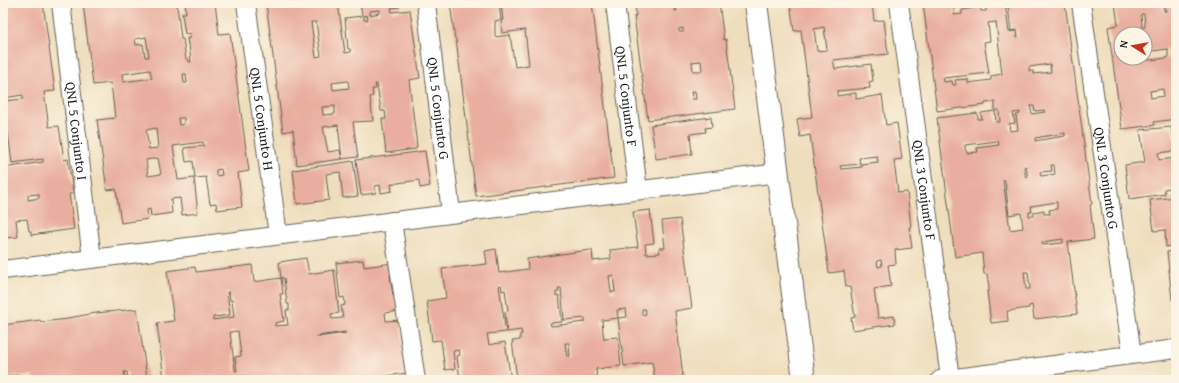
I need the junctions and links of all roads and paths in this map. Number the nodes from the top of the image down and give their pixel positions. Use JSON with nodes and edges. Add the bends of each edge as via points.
{"nodes":[{"id":1,"x":61,"y":3,"type":"edge"},
{"id":2,"x":246,"y":3,"type":"edge"},
{"id":3,"x":426,"y":3,"type":"edge"},
{"id":4,"x":615,"y":3,"type":"edge"},
{"id":5,"x":756,"y":3,"type":"edge"},
{"id":6,"x":899,"y":3,"type":"edge"},
{"id":7,"x":1080,"y":3,"type":"edge"},
{"id":8,"x":778,"y":172,"type":"junction"},
{"id":9,"x":638,"y":190,"type":"junction"},
{"id":10,"x":450,"y":213,"type":"junction"},
{"id":11,"x":392,"y":221,"type":"junction"},
{"id":12,"x":278,"y":235,"type":"junction"},
{"id":13,"x":92,"y":259,"type":"junction"},
{"id":14,"x":3,"y":270,"type":"edge"},
{"id":15,"x":1176,"y":349,"type":"edge"},
{"id":16,"x":1132,"y":354,"type":"junction"},
{"id":17,"x":945,"y":379,"type":"edge"},
{"id":18,"x":416,"y":380,"type":"edge"},
{"id":19,"x":804,"y":380,"type":"edge"}],
"edges":[{"from":1,"to":13,"type":"street","name":"QNL 5 Conjunto I"},
{"from":2,"to":12,"type":"street","name":"QNL 5 Conjunto H"},
{"from":3,"to":10,"type":"street","name":"QNL 5 Conjunto G"},
{"from":4,"to":9,"type":"street","name":"QNL 5 Conjunto F"},
{"from":5,"to":8,"type":"street"},
{"from":6,"to":17,"type":"street","name":"QNL 3 Conjunto F"},
{"from":7,"to":16,"type":"street","name":"QNL 3 Conjunto G"},
{"from":8,"to":9,"type":"street"},
{"from":8,"to":19,"type":"street"},
{"from":9,"to":10,"type":"street"},
{"from":10,"to":11,"type":"street"},
{"from":11,"to":12,"type":"street"},
{"from":11,"to":18,"type":"street"},
{"from":12,"to":13,"type":"street"},
{"from":13,"to":14,"type":"street"},
{"from":15,"to":16,"type":"street"},
{"from":16,"to":17,"type":"street"}]}
